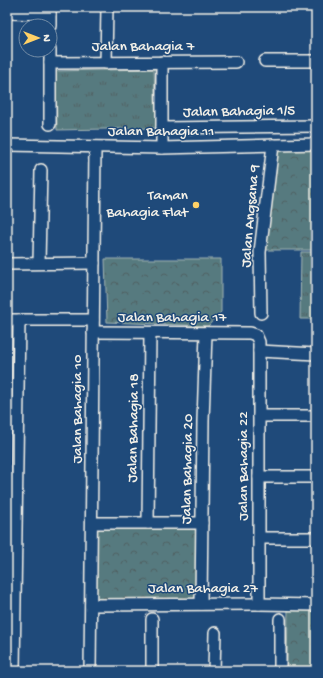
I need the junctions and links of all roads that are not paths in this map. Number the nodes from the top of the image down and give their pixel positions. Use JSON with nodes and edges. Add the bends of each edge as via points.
{"nodes":[{"id":1,"x":107,"y":7,"type":"edge"},
{"id":2,"x":50,"y":11,"type":"edge"},
{"id":3,"x":7,"y":13,"type":"edge"},
{"id":4,"x":50,"y":58,"type":"edge"},
{"id":5,"x":265,"y":61,"type":"dead end"},
{"id":6,"x":316,"y":61,"type":"edge"},
{"id":7,"x":162,"y":62,"type":"junction"},
{"id":8,"x":236,"y":62,"type":"dead end"},
{"id":9,"x":50,"y":63,"type":"junction"},
{"id":10,"x":106,"y":63,"type":"junction"},
{"id":11,"x":50,"y":124,"type":"dead end"},
{"id":12,"x":316,"y":126,"type":"edge"},
{"id":13,"x":162,"y":128,"type":"junction"},
{"id":14,"x":316,"y":144,"type":"edge"},
{"id":15,"x":273,"y":145,"type":"junction"},
{"id":16,"x":7,"y":146,"type":"edge"},
{"id":17,"x":95,"y":148,"type":"junction"},
{"id":18,"x":162,"y":148,"type":"junction"},
{"id":19,"x":41,"y":170,"type":"dead end"},
{"id":20,"x":39,"y":263,"type":"junction"},
{"id":21,"x":94,"y":263,"type":"junction"},
{"id":22,"x":7,"y":264,"type":"edge"},
{"id":23,"x":261,"y":313,"type":"dead end"},
{"id":24,"x":7,"y":320,"type":"edge"},
{"id":25,"x":18,"y":320,"type":"junction"},
{"id":26,"x":93,"y":320,"type":"junction"},
{"id":27,"x":93,"y":332,"type":"junction"},
{"id":28,"x":150,"y":332,"type":"junction"},
{"id":29,"x":206,"y":333,"type":"junction"},
{"id":30,"x":250,"y":333,"type":"joint"},
{"id":31,"x":259,"y":351,"type":"junction"},
{"id":32,"x":316,"y":354,"type":"edge"},
{"id":33,"x":259,"y":416,"type":"junction"},
{"id":34,"x":316,"y":416,"type":"edge"},
{"id":35,"x":259,"y":477,"type":"junction"},
{"id":36,"x":316,"y":477,"type":"edge"},
{"id":37,"x":92,"y":523,"type":"junction"},
{"id":38,"x":148,"y":523,"type":"junction"},
{"id":39,"x":202,"y":523,"type":"junction"},
{"id":40,"x":259,"y":538,"type":"junction"},
{"id":41,"x":316,"y":538,"type":"edge"},
{"id":42,"x":201,"y":604,"type":"junction"},
{"id":43,"x":259,"y":604,"type":"junction"},
{"id":44,"x":91,"y":605,"type":"junction"},
{"id":45,"x":316,"y":605,"type":"edge"},
{"id":46,"x":152,"y":619,"type":"dead end"},
{"id":47,"x":280,"y":619,"type":"dead end"},
{"id":48,"x":215,"y":633,"type":"dead end"},
{"id":49,"x":14,"y":671,"type":"edge"},
{"id":50,"x":90,"y":671,"type":"edge"},
{"id":51,"x":152,"y":671,"type":"edge"},
{"id":52,"x":214,"y":671,"type":"edge"},
{"id":53,"x":280,"y":671,"type":"edge"}],
"edges":[{"from":1,"to":10,"type":"street"},
{"from":2,"to":3,"type":"street"},
{"from":4,"to":9,"type":"street"},
{"from":5,"to":6,"type":"street"},
{"from":7,"to":8,"type":"street","name":"Jalan Bahagia 7"},
{"from":7,"to":10,"type":"street","name":"Jalan Bahagia 7"},
{"from":7,"to":13,"type":"street"},
{"from":9,"to":10,"type":"street","name":"Jalan Bahagia 7"},
{"from":9,"to":11,"type":"street"},
{"from":12,"to":13,"type":"street","name":"Jalan Bahagia 1/5"},
{"from":13,"to":18,"type":"street"},
{"from":14,"to":15,"type":"street","name":"Jalan Bahagia 11"},
{"from":15,"to":18,"type":"street","name":"Jalan Bahagia 11"},
{"from":15,"to":23,"type":"street","name":"Jalan Angsana 9","via":[[260,252]]},
{"from":16,"to":17,"type":"street","name":"Jalan Bahagia 11"},
{"from":17,"to":18,"type":"street","name":"Jalan Bahagia 11"},
{"from":17,"to":21,"type":"street","name":"Jalan Bahagia 10"},
{"from":19,"to":20,"type":"street"},
{"from":20,"to":21,"type":"street"},
{"from":20,"to":22,"type":"street"},
{"from":21,"to":26,"type":"street","name":"Jalan Bahagia 10"},
{"from":24,"to":25,"type":"street"},
{"from":25,"to":26,"type":"street"},
{"from":25,"to":49,"type":"street"},
{"from":26,"to":27,"type":"street","name":"Jalan Bahagia 10"},
{"from":27,"to":28,"type":"street","name":"Jalan Bahagia 17"},
{"from":27,"to":37,"type":"street","name":"Jalan Bahagia 10"},
{"from":28,"to":29,"type":"street","name":"Jalan Bahagia 17"},
{"from":28,"to":38,"type":"street","name":"Jalan Bahagia 18"},
{"from":29,"to":30,"type":"street","name":"Jalan Bahagia 17"},
{"from":29,"to":39,"type":"street","name":"Jalan Bahagia 20"},
{"from":30,"to":31,"type":"street","name":"Jalan Bahagia 22","via":[[256,335]]},
{"from":31,"to":32,"type":"street"},
{"from":31,"to":33,"type":"street","name":"Jalan Bahagia 22"},
{"from":33,"to":34,"type":"street"},
{"from":33,"to":35,"type":"street","name":"Jalan Bahagia 22"},
{"from":35,"to":36,"type":"street"},
{"from":35,"to":40,"type":"street","name":"Jalan Bahagia 22"},
{"from":37,"to":38,"type":"street"},
{"from":37,"to":44,"type":"street","name":"Jalan Bahagia 10"},
{"from":38,"to":39,"type":"street"},
{"from":39,"to":42,"type":"street","name":"Jalan Bahagia 20"},
{"from":40,"to":41,"type":"street"},
{"from":40,"to":43,"type":"street","name":"Jalan Bahagia 22"},
{"from":42,"to":43,"type":"street","name":"Jalan Bahagia 27"},
{"from":42,"to":44,"type":"street","name":"Jalan Bahagia 27"},
{"from":43,"to":45,"type":"street","name":"Jalan Bahagia 27"},
{"from":44,"to":50,"type":"street","name":"Jalan Bahagia 10"},
{"from":46,"to":51,"type":"street"},
{"from":47,"to":53,"type":"street"},
{"from":48,"to":52,"type":"street"}]}
